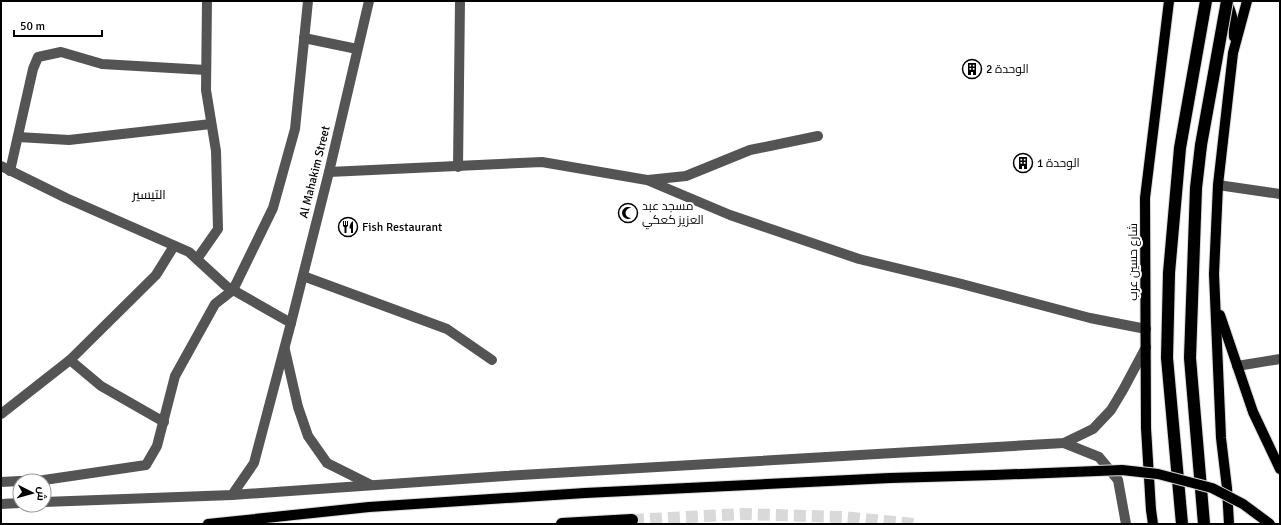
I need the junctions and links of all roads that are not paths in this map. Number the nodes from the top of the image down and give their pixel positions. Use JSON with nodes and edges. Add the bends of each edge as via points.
{"nodes":[{"id":1,"x":207,"y":1,"type":"edge"},
{"id":2,"x":308,"y":1,"type":"edge"},
{"id":3,"x":369,"y":1,"type":"edge"},
{"id":4,"x":460,"y":1,"type":"edge"},
{"id":5,"x":1169,"y":1,"type":"edge"},
{"id":6,"x":1206,"y":1,"type":"edge"},
{"id":7,"x":1226,"y":1,"type":"edge"},
{"id":8,"x":1247,"y":1,"type":"edge"},
{"id":9,"x":304,"y":38,"type":"junction"},
{"id":10,"x":358,"y":49,"type":"junction"},
{"id":11,"x":1233,"y":53,"type":"junction"},
{"id":12,"x":206,"y":70,"type":"junction"},
{"id":13,"x":211,"y":124,"type":"junction"},
{"id":14,"x":818,"y":136,"type":"dead end"},
{"id":15,"x":18,"y":137,"type":"junction"},
{"id":16,"x":458,"y":167,"type":"junction"},
{"id":17,"x":6,"y":168,"type":"edge"},
{"id":18,"x":329,"y":172,"type":"junction"},
{"id":19,"x":647,"y":180,"type":"junction"},
{"id":20,"x":1218,"y":185,"type":"junction"},
{"id":21,"x":1280,"y":194,"type":"edge"},
{"id":22,"x":174,"y":246,"type":"junction"},
{"id":23,"x":197,"y":260,"type":"junction"},
{"id":24,"x":303,"y":276,"type":"junction"},
{"id":25,"x":233,"y":290,"type":"junction"},
{"id":26,"x":1216,"y":304,"type":"junction"},
{"id":27,"x":291,"y":323,"type":"junction"},
{"id":28,"x":1146,"y":329,"type":"junction"},
{"id":29,"x":285,"y":348,"type":"junction"},
{"id":30,"x":1146,"y":348,"type":"junction"},
{"id":31,"x":1280,"y":358,"type":"edge"},
{"id":32,"x":70,"y":360,"type":"junction"},
{"id":33,"x":492,"y":360,"type":"dead end"},
{"id":34,"x":1237,"y":366,"type":"junction"},
{"id":35,"x":1,"y":414,"type":"edge"},
{"id":36,"x":164,"y":422,"type":"junction"},
{"id":37,"x":1064,"y":443,"type":"junction"},
{"id":38,"x":1280,"y":469,"type":"edge"},
{"id":39,"x":52,"y":479,"type":"edge"},
{"id":40,"x":12,"y":481,"type":"edge"},
{"id":41,"x":1,"y":482,"type":"edge"},
{"id":42,"x":371,"y":485,"type":"junction"},
{"id":43,"x":232,"y":495,"type":"junction"},
{"id":44,"x":52,"y":502,"type":"edge"},
{"id":45,"x":1,"y":504,"type":"edge"},
{"id":46,"x":12,"y":504,"type":"edge"},
{"id":47,"x":632,"y":520,"type":"dead end"},
{"id":48,"x":208,"y":524,"type":"edge"},
{"id":49,"x":562,"y":524,"type":"edge"},
{"id":50,"x":1126,"y":524,"type":"edge"},
{"id":51,"x":1153,"y":524,"type":"edge"},
{"id":52,"x":1182,"y":524,"type":"edge"},
{"id":53,"x":1204,"y":524,"type":"edge"},
{"id":54,"x":1229,"y":524,"type":"edge"},
{"id":55,"x":1270,"y":524,"type":"edge"}],
"edges":[{"from":1,"to":12,"type":"street"},
{"from":2,"to":9,"type":"street"},
{"from":3,"to":10,"type":"street","name":"Al Mahakim Street"},
{"from":4,"to":16,"type":"street"},
{"from":5,"to":28,"type":"main road","name":"شارع حسين عرب","via":[[1146,198]]},
{"from":6,"to":52,"type":"highway","via":[[1180,148],[1169,273],[1166,358]]},
{"from":7,"to":11,"type":"main road","via":[[1234,27]]},
{"from":7,"to":53,"type":"highway","bridge":true,"via":[[1196,188],[1190,358]]},
{"from":8,"to":11,"type":"main road"},
{"from":9,"to":10,"type":"street"},
{"from":9,"to":25,"type":"street","via":[[295,128],[273,208]]},
{"from":10,"to":18,"type":"street","name":"Al Mahakim Street"},
{"from":11,"to":20,"type":"main road"},
{"from":12,"to":13,"type":"street"},
{"from":12,"to":15,"type":"street","via":[[102,64],[61,52],[38,57]]},
{"from":13,"to":15,"type":"street","via":[[69,140]]},
{"from":13,"to":23,"type":"street","via":[[216,152],[218,229]]},
{"from":14,"to":19,"type":"street","via":[[750,150],[686,176]]},
{"from":15,"to":17,"type":"street"},
{"from":16,"to":18,"type":"street"},
{"from":16,"to":19,"type":"street","via":[[542,162]]},
{"from":17,"to":22,"type":"street"},
{"from":18,"to":24,"type":"street","name":"Al Mahakim Street"},
{"from":19,"to":28,"type":"street","via":[[730,215],[858,259],[1090,318]]},
{"from":20,"to":21,"type":"street"},
{"from":20,"to":26,"type":"main road","via":[[1214,274]]},
{"from":22,"to":23,"type":"street","via":[[189,252]]},
{"from":22,"to":32,"type":"street","via":[[156,275]]},
{"from":23,"to":25,"type":"street"},
{"from":24,"to":27,"type":"street","name":"Al Mahakim Street"},
{"from":24,"to":33,"type":"street","via":[[447,329]]},
{"from":25,"to":27,"type":"street"},
{"from":25,"to":36,"type":"street","via":[[215,304],[175,376]]},
{"from":26,"to":34,"type":"main road"},
{"from":26,"to":54,"type":"main road","via":[[1221,438]]},
{"from":27,"to":29,"type":"street","name":"Al Mahakim Street"},
{"from":28,"to":30,"type":"main road","name":"شارع حسين عرب"},
{"from":29,"to":42,"type":"street","via":[[298,407],[308,436],[327,463]]},
{"from":29,"to":43,"type":"street","name":"Al Mahakim Street","via":[[254,463]]},
{"from":30,"to":37,"type":"street","via":[[1111,410],[1093,429]]},
{"from":30,"to":51,"type":"main road","name":"شارع حسين عرب","via":[[1146,428]]},
{"from":31,"to":34,"type":"street"},
{"from":32,"to":35,"type":"street"},
{"from":32,"to":36,"type":"street","via":[[101,386]]},
{"from":34,"to":38,"type":"main road","via":[[1253,412]]},
{"from":36,"to":39,"type":"street","via":[[157,446],[146,465]]},
{"from":37,"to":42,"type":"street"},
{"from":37,"to":50,"type":"street","via":[[1099,456],[1118,480]]},
{"from":40,"to":41,"type":"street"},
{"from":42,"to":43,"type":"street"},
{"from":43,"to":44,"type":"street"},
{"from":45,"to":46,"type":"street"},
{"from":47,"to":49,"type":"highway"},
{"from":48,"to":55,"type":"main road","bridge":true,"via":[[369,507],[586,492],[1122,470],[1158,474],[1212,488],[1243,504]]}]}
